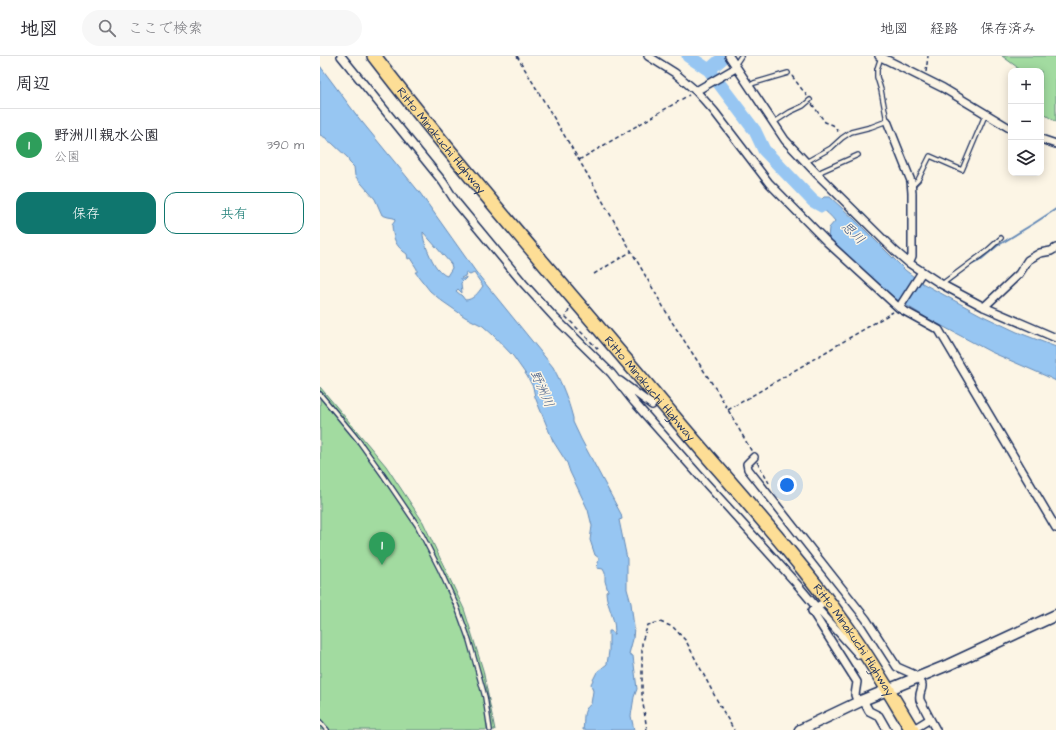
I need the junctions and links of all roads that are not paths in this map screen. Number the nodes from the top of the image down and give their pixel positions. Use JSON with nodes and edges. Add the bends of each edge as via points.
{"nodes":[{"id":1,"x":342,"y":56,"type":"edge"},
{"id":2,"x":374,"y":56,"type":"edge"},
{"id":3,"x":648,"y":56,"type":"edge"},
{"id":4,"x":729,"y":56,"type":"edge"},
{"id":5,"x":741,"y":56,"type":"edge"},
{"id":6,"x":880,"y":57,"type":"edge"},
{"id":7,"x":734,"y":67,"type":"junction"},
{"id":8,"x":788,"y":73,"type":"road end"},
{"id":9,"x":749,"y":86,"type":"junction"},
{"id":10,"x":697,"y":90,"type":"junction"},
{"id":11,"x":810,"y":100,"type":"road end"},
{"id":12,"x":986,"y":113,"type":"junction"},
{"id":13,"x":886,"y":121,"type":"junction"},
{"id":14,"x":773,"y":123,"type":"junction"},
{"id":15,"x":1008,"y":127,"type":"edge"},
{"id":16,"x":1044,"y":140,"type":"edge"},
{"id":17,"x":1056,"y":144,"type":"edge"},
{"id":18,"x":858,"y":156,"type":"dead end"},
{"id":19,"x":805,"y":162,"type":"junction"},
{"id":20,"x":818,"y":175,"type":"junction"},
{"id":21,"x":911,"y":187,"type":"junction"},
{"id":22,"x":1001,"y":238,"type":"dead end"},
{"id":23,"x":1056,"y":248,"type":"edge"},
{"id":24,"x":909,"y":263,"type":"junction"},
{"id":25,"x":921,"y":274,"type":"junction"},
{"id":26,"x":941,"y":284,"type":"junction"},
{"id":27,"x":900,"y":307,"type":"junction"},
{"id":28,"x":984,"y":307,"type":"junction"},
{"id":29,"x":1056,"y":338,"type":"edge"},
{"id":30,"x":611,"y":373,"type":"junction"},
{"id":31,"x":320,"y":394,"type":"edge"},
{"id":32,"x":652,"y":405,"type":"dead end"},
{"id":33,"x":754,"y":457,"type":"road end"},
{"id":34,"x":1056,"y":528,"type":"edge"},
{"id":35,"x":822,"y":604,"type":"junction"},
{"id":36,"x":1056,"y":615,"type":"edge"},
{"id":37,"x":859,"y":655,"type":"dead end"},
{"id":38,"x":917,"y":678,"type":"junction"},
{"id":39,"x":888,"y":690,"type":"junction"},
{"id":40,"x":860,"y":701,"type":"junction"},
{"id":41,"x":930,"y":719,"type":"junction"},
{"id":42,"x":320,"y":722,"type":"edge"},
{"id":43,"x":327,"y":730,"type":"edge"},
{"id":44,"x":490,"y":730,"type":"edge"},
{"id":45,"x":800,"y":730,"type":"edge"},
{"id":46,"x":888,"y":730,"type":"edge"},
{"id":47,"x":912,"y":730,"type":"edge"},
{"id":48,"x":936,"y":730,"type":"edge"}],
"edges":[{"from":1,"to":30,"type":"street","via":[[514,273]]},
{"from":2,"to":35,"type":"highway","name":"Ritto Minakuchi Highway","via":[[447,149],[764,521]]},
{"from":3,"to":10,"type":"street"},
{"from":4,"to":7,"type":"street"},
{"from":5,"to":7,"type":"lane"},
{"from":6,"to":12,"type":"street","via":[[943,88]]},
{"from":6,"to":13,"type":"lane","via":[[877,77]]},
{"from":7,"to":9,"type":"street"},
{"from":7,"to":10,"type":"street"},
{"from":8,"to":9,"type":"lane"},
{"from":9,"to":14,"type":"street"},
{"from":10,"to":27,"type":"street","via":[[769,183],[827,242]]},
{"from":11,"to":14,"type":"lane"},
{"from":12,"to":15,"type":"street"},
{"from":12,"to":21,"type":"lane","via":[[962,170],[930,156],[918,180]]},
{"from":13,"to":19,"type":"lane","via":[[851,132],[831,148]]},
{"from":13,"to":21,"type":"street","via":[[911,181]]},
{"from":14,"to":19,"type":"street"},
{"from":16,"to":17,"type":"street"},
{"from":18,"to":20,"type":"lane"},
{"from":19,"to":20,"type":"street"},
{"from":20,"to":24,"type":"street"},
{"from":21,"to":24,"type":"street","via":[[912,256]]},
{"from":22,"to":26,"type":"lane"},
{"from":23,"to":28,"type":"street","via":[[1028,260],[1019,274]]},
{"from":24,"to":25,"type":"street"},
{"from":25,"to":26,"type":"street"},
{"from":25,"to":27,"type":"street"},
{"from":26,"to":28,"type":"street"},
{"from":27,"to":34,"type":"street","via":[[938,330]]},
{"from":28,"to":29,"type":"street"},
{"from":30,"to":32,"type":"street"},
{"from":30,"to":35,"type":"street","via":[[796,583]]},
{"from":31,"to":44,"type":"lane","via":[[383,475],[417,525],[440,570],[469,640],[485,698]]},
{"from":33,"to":38,"type":"street","via":[[747,464],[748,469],[866,619],[896,667]]},
{"from":35,"to":37,"type":"street"},
{"from":35,"to":39,"type":"highway","name":"Ritto Minakuchi Highway","via":[[848,628]]},
{"from":35,"to":40,"type":"street","via":[[812,611],[857,682],[856,695]]},
{"from":36,"to":38,"type":"street"},
{"from":38,"to":39,"type":"street"},
{"from":38,"to":41,"type":"street","via":[[922,683],[919,697]]},
{"from":39,"to":40,"type":"street"},
{"from":39,"to":47,"type":"highway","name":"Ritto Minakuchi Highway"},
{"from":40,"to":45,"type":"street"},
{"from":40,"to":46,"type":"street","via":[[869,711],[879,716]]},
{"from":41,"to":47,"type":"street"},
{"from":41,"to":48,"type":"street"},
{"from":42,"to":43,"type":"lane"}]}
